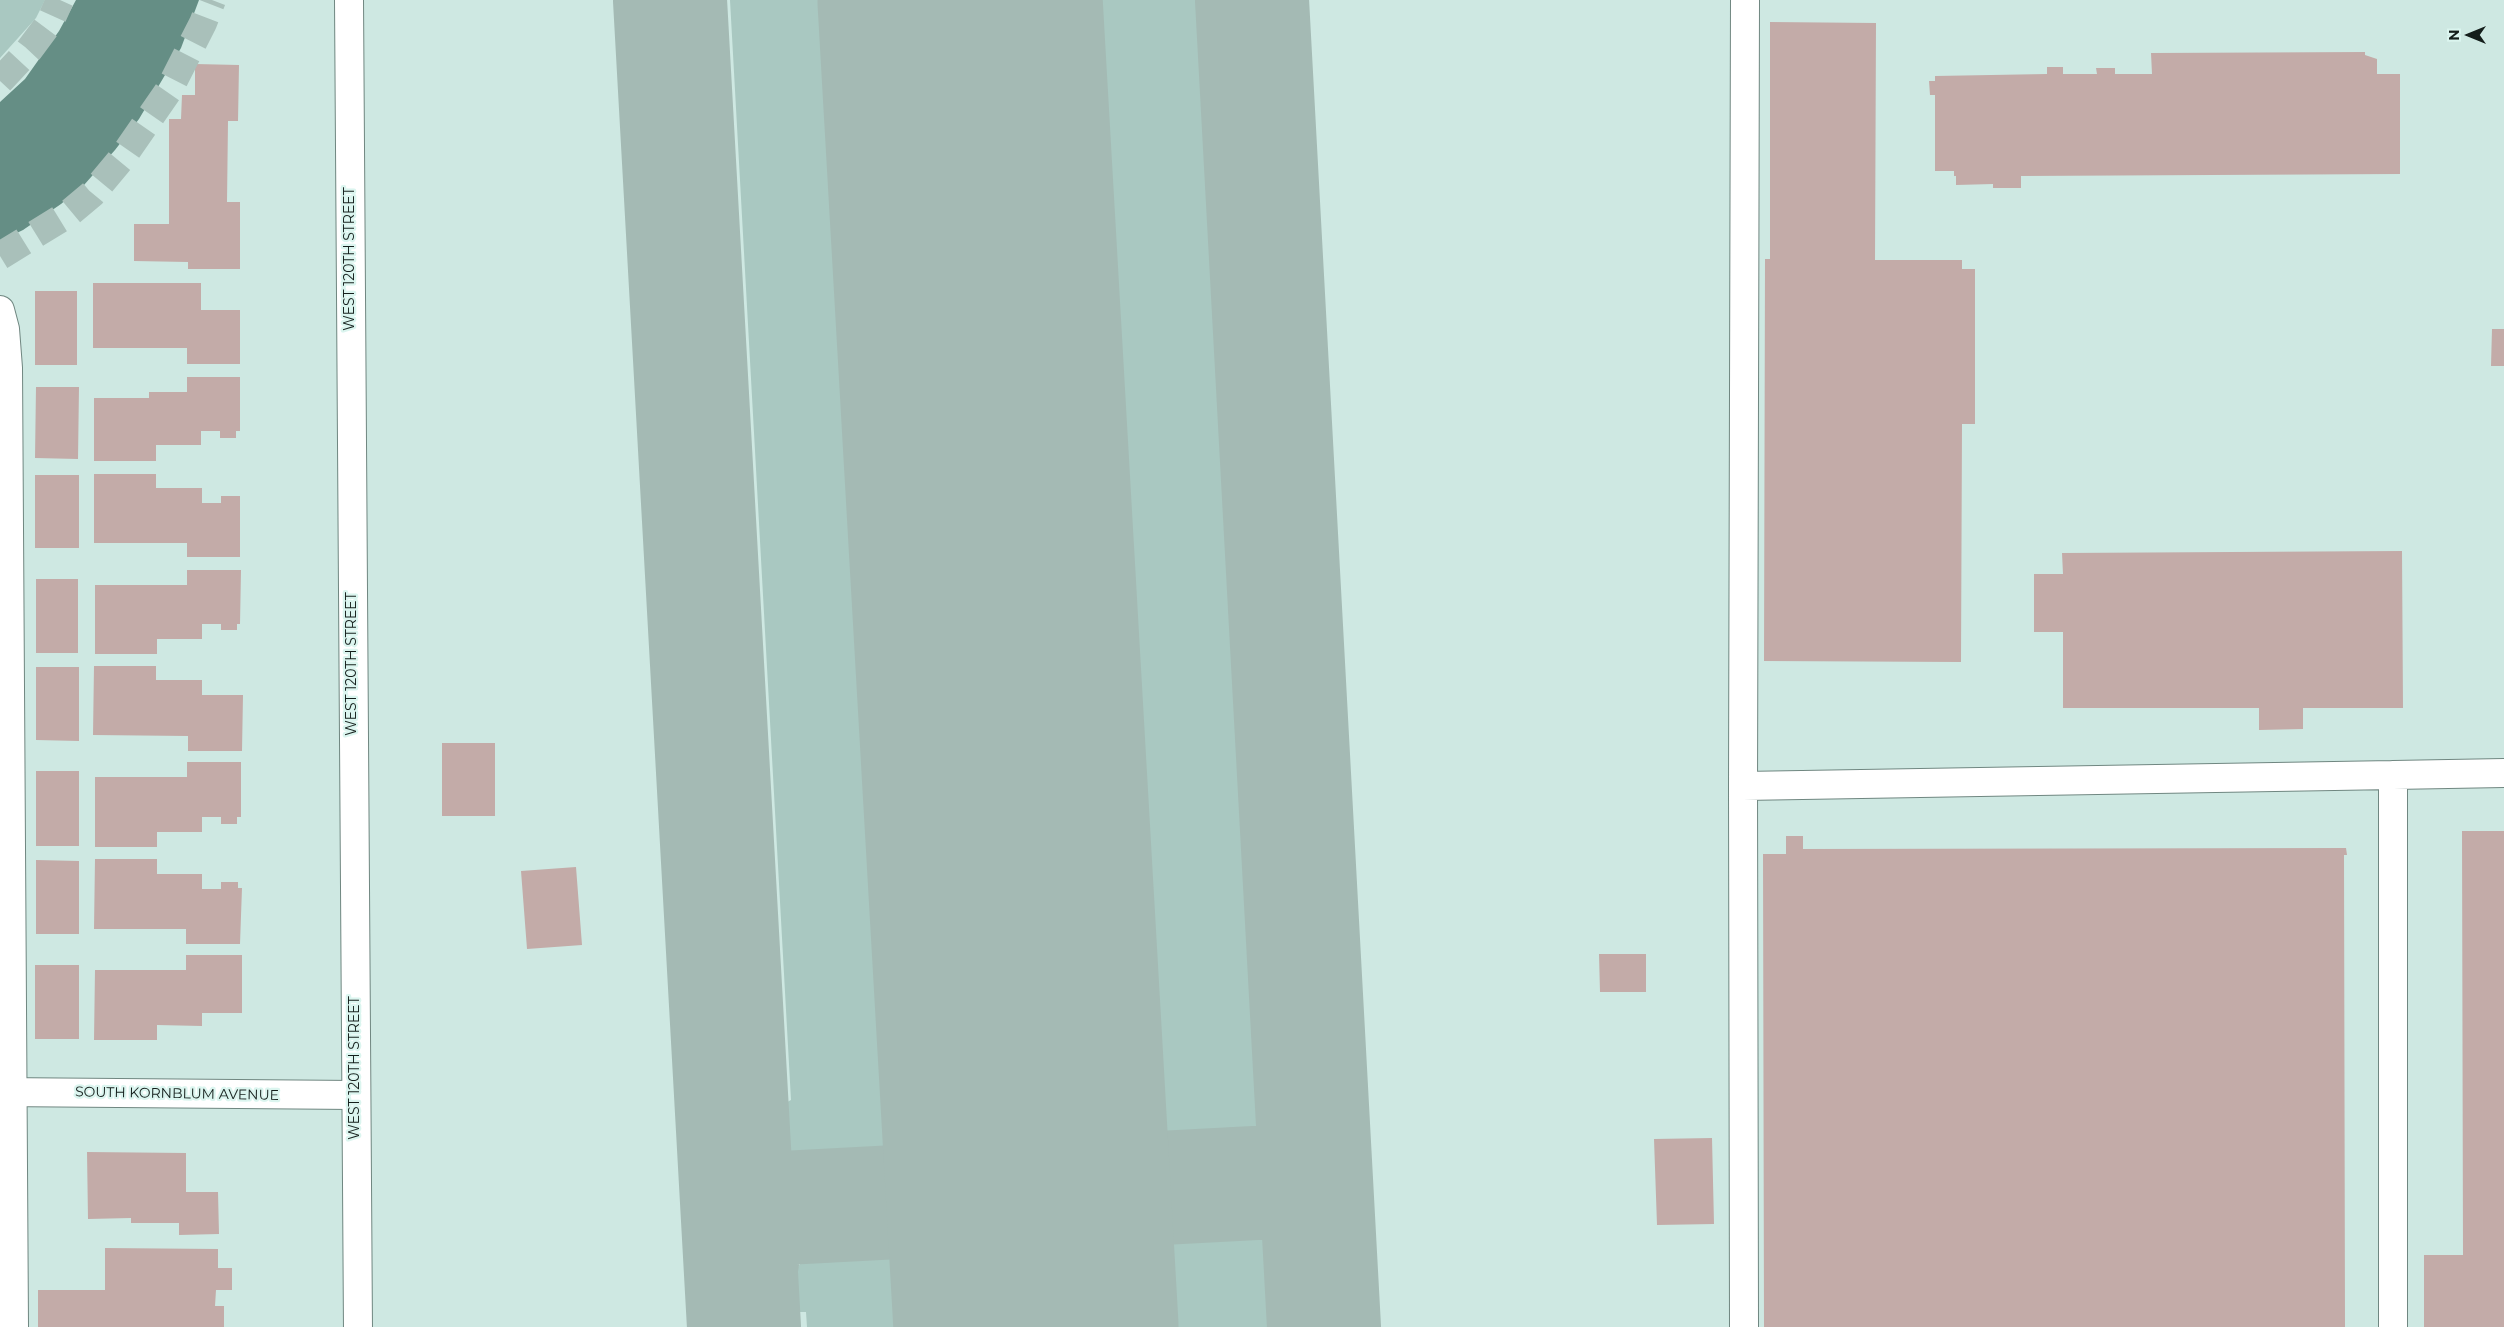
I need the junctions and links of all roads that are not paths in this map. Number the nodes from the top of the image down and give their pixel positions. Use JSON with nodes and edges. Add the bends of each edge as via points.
{"nodes":[{"id":1,"x":349,"y":0,"type":"edge"},
{"id":2,"x":1745,"y":0,"type":"edge"},
{"id":3,"x":0,"y":310,"type":"edge"},
{"id":4,"x":4,"y":573,"type":"edge"},
{"id":5,"x":2504,"y":773,"type":"edge"},
{"id":6,"x":2394,"y":775,"type":"junction"},
{"id":7,"x":1743,"y":786,"type":"junction"},
{"id":8,"x":7,"y":1092,"type":"edge"},
{"id":9,"x":355,"y":1096,"type":"junction"},
{"id":10,"x":14,"y":1327,"type":"edge"},
{"id":11,"x":358,"y":1327,"type":"edge"},
{"id":12,"x":1744,"y":1327,"type":"edge"},
{"id":13,"x":2393,"y":1327,"type":"edge"}],
"edges":[{"from":1,"to":9,"type":"main road","name":"WEST 120TH STREET"},
{"from":2,"to":7,"type":"main road"},
{"from":3,"to":4,"type":"main road","via":[[8,368]]},
{"from":4,"to":8,"type":"main road"},
{"from":5,"to":6,"type":"main road"},
{"from":6,"to":7,"type":"main road"},
{"from":6,"to":13,"type":"main road"},
{"from":7,"to":12,"type":"main road"},
{"from":8,"to":9,"type":"main road","name":"SOUTH KORNBLUM AVENUE"},
{"from":8,"to":10,"type":"main road"},
{"from":9,"to":11,"type":"main road","name":"WEST 120TH STREET"}]}
